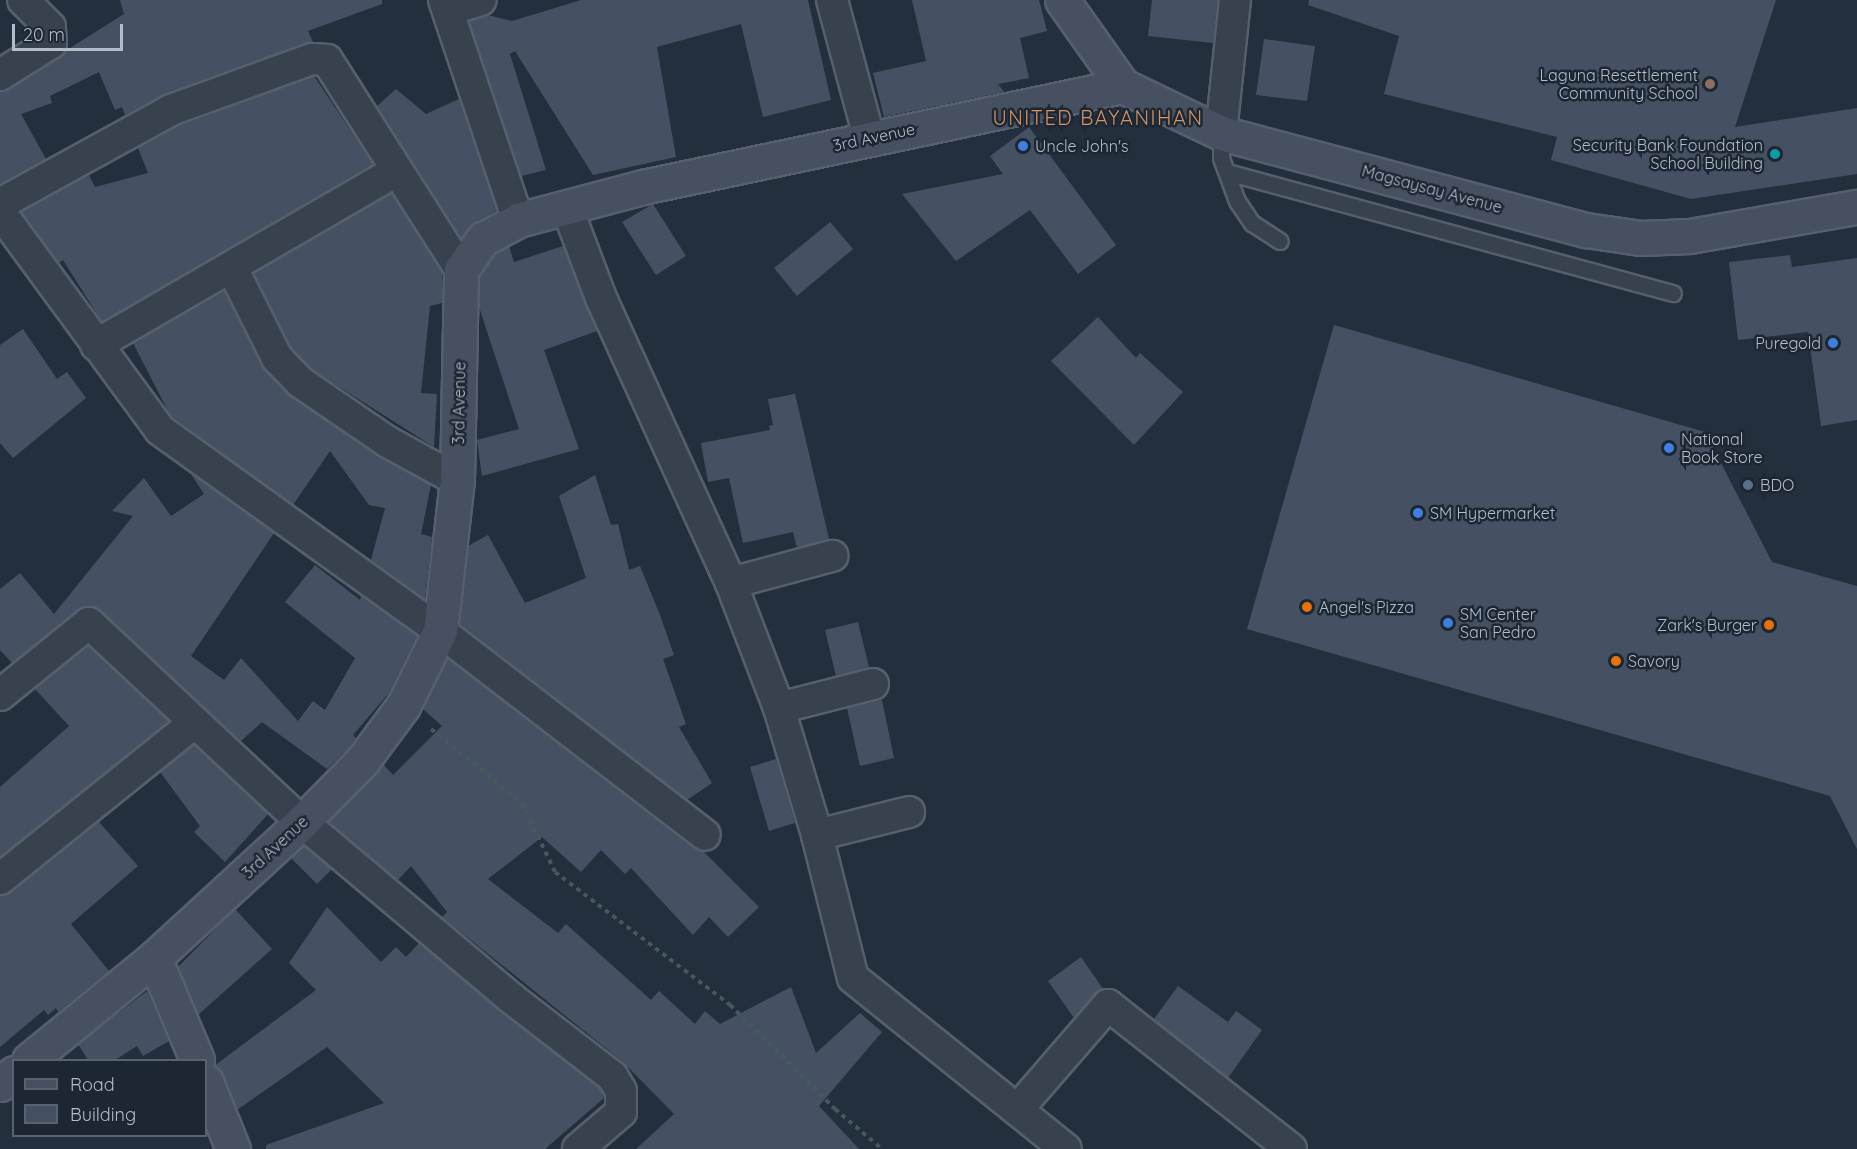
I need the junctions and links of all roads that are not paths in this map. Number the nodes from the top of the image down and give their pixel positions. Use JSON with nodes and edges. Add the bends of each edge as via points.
{"nodes":[{"id":1,"x":23,"y":0,"type":"edge"},
{"id":2,"x":480,"y":0,"type":"edge"},
{"id":3,"x":832,"y":0,"type":"edge"},
{"id":4,"x":1062,"y":0,"type":"edge"},
{"id":5,"x":1235,"y":0,"type":"edge"},
{"id":6,"x":446,"y":5,"type":"edge"},
{"id":7,"x":0,"y":75,"type":"edge"},
{"id":8,"x":1123,"y":87,"type":"junction"},
{"id":9,"x":1221,"y":133,"type":"junction"},
{"id":10,"x":869,"y":137,"type":"junction"},
{"id":11,"x":396,"y":171,"type":"junction"},
{"id":12,"x":1227,"y":172,"type":"junction"},
{"id":13,"x":0,"y":204,"type":"edge"},
{"id":14,"x":1857,"y":207,"type":"edge"},
{"id":15,"x":567,"y":208,"type":"junction"},
{"id":16,"x":0,"y":212,"type":"edge"},
{"id":17,"x":518,"y":220,"type":"junction"},
{"id":18,"x":1280,"y":241,"type":"dead end"},
{"id":19,"x":232,"y":268,"type":"junction"},
{"id":20,"x":461,"y":270,"type":"junction"},
{"id":21,"x":1673,"y":293,"type":"dead end"},
{"id":22,"x":96,"y":345,"type":"junction"},
{"id":23,"x":457,"y":480,"type":"junction"},
{"id":24,"x":832,"y":556,"type":"dead end"},
{"id":25,"x":731,"y":583,"type":"junction"},
{"id":26,"x":440,"y":631,"type":"junction"},
{"id":27,"x":873,"y":684,"type":"dead end"},
{"id":28,"x":0,"y":695,"type":"edge"},
{"id":29,"x":779,"y":708,"type":"junction"},
{"id":30,"x":195,"y":722,"type":"junction"},
{"id":31,"x":909,"y":812,"type":"dead end"},
{"id":32,"x":302,"y":822,"type":"junction"},
{"id":33,"x":705,"y":835,"type":"dead end"},
{"id":34,"x":817,"y":835,"type":"junction"},
{"id":35,"x":0,"y":879,"type":"edge"},
{"id":36,"x":154,"y":958,"type":"junction"},
{"id":37,"x":30,"y":1059,"type":"edge"},
{"id":38,"x":197,"y":1059,"type":"edge"},
{"id":39,"x":207,"y":1084,"type":"edge"},
{"id":40,"x":1017,"y":1110,"type":"junction"},
{"id":41,"x":233,"y":1149,"type":"edge"},
{"id":42,"x":578,"y":1149,"type":"edge"},
{"id":43,"x":1066,"y":1149,"type":"edge"},
{"id":44,"x":1291,"y":1149,"type":"edge"}],
"edges":[{"from":1,"to":7,"type":"street","via":[[50,27],[51,43]]},
{"from":2,"to":6,"type":"street"},
{"from":3,"to":10,"type":"street"},
{"from":4,"to":8,"type":"street","name":"Magsaysay Avenue"},
{"from":5,"to":9,"type":"street"},
{"from":6,"to":17,"type":"street"},
{"from":8,"to":9,"type":"street","name":"Magsaysay Avenue"},
{"from":8,"to":10,"type":"street","name":"3rd Avenue"},
{"from":9,"to":12,"type":"lane","via":[[1221,158]]},
{"from":9,"to":14,"type":"street","name":"Magsaysay Avenue","via":[[1586,230],[1641,238],[1690,236]]},
{"from":10,"to":15,"type":"street","name":"3rd Avenue","via":[[647,186]]},
{"from":11,"to":13,"type":"street","via":[[336,71],[327,60],[312,59],[171,110]]},
{"from":11,"to":19,"type":"street"},
{"from":11,"to":20,"type":"street"},
{"from":12,"to":18,"type":"lane","via":[[1237,201],[1252,223]]},
{"from":12,"to":21,"type":"lane"},
{"from":15,"to":17,"type":"street","name":"3rd Avenue"},
{"from":15,"to":25,"type":"street","via":[[601,298]]},
{"from":16,"to":22,"type":"street"},
{"from":17,"to":20,"type":"street","name":"3rd Avenue","via":[[483,240]]},
{"from":19,"to":22,"type":"street"},
{"from":19,"to":23,"type":"street","via":[[277,358],[300,382],[388,442]]},
{"from":20,"to":23,"type":"street","name":"3rd Avenue"},
{"from":22,"to":26,"type":"street","via":[[160,430]]},
{"from":23,"to":26,"type":"street","name":"3rd Avenue"},
{"from":24,"to":25,"type":"street"},
{"from":25,"to":29,"type":"street"},
{"from":26,"to":32,"type":"street","name":"3rd Avenue","via":[[403,706],[363,760]]},
{"from":26,"to":33,"type":"street"},
{"from":27,"to":29,"type":"street"},
{"from":28,"to":30,"type":"street","via":[[88,623]]},
{"from":29,"to":34,"type":"street"},
{"from":30,"to":32,"type":"street"},
{"from":30,"to":35,"type":"street"},
{"from":31,"to":34,"type":"street"},
{"from":32,"to":36,"type":"street","name":"3rd Avenue"},
{"from":32,"to":42,"type":"street","via":[[511,998],[612,1077],[621,1091],[621,1112]]},
{"from":34,"to":40,"type":"street","via":[[853,978]]},
{"from":36,"to":37,"type":"street","name":"3rd Avenue"},
{"from":36,"to":38,"type":"street"},
{"from":39,"to":41,"type":"street"},
{"from":40,"to":43,"type":"street"},
{"from":40,"to":44,"type":"street","via":[[1108,1005]]}]}
